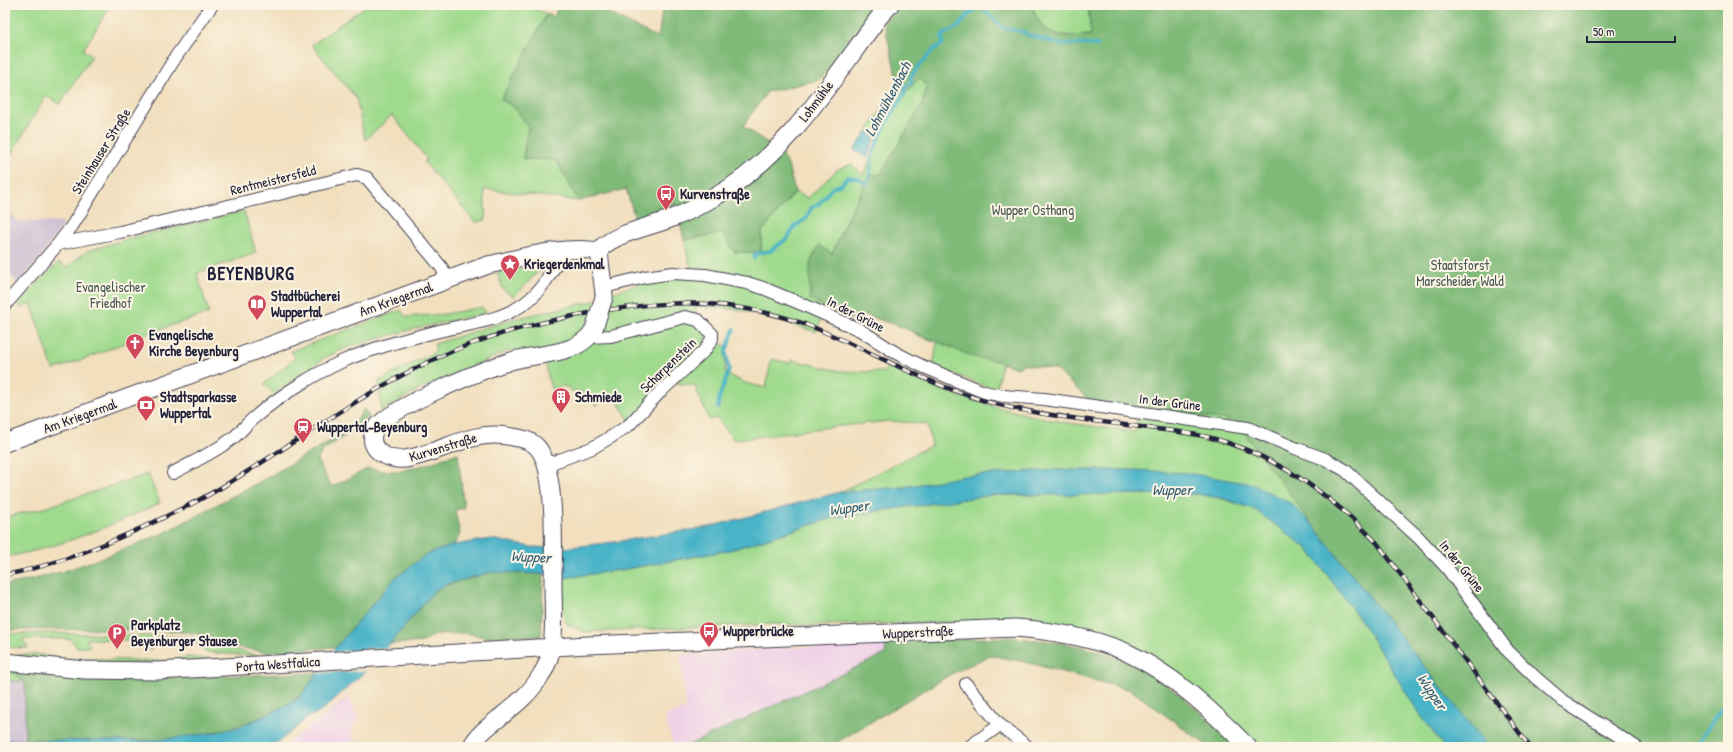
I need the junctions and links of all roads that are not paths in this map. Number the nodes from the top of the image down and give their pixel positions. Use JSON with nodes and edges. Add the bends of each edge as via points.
{"nodes":[{"id":1,"x":212,"y":5,"type":"edge"},
{"id":2,"x":890,"y":5,"type":"edge"},
{"id":3,"x":58,"y":244,"type":"junction"},
{"id":4,"x":564,"y":250,"type":"junction"},
{"id":5,"x":599,"y":251,"type":"junction"},
{"id":6,"x":448,"y":280,"type":"junction"},
{"id":7,"x":604,"y":292,"type":"junction"},
{"id":8,"x":5,"y":305,"type":"edge"},
{"id":9,"x":592,"y":333,"type":"junction"},
{"id":10,"x":5,"y":443,"type":"edge"},
{"id":11,"x":546,"y":464,"type":"junction"},
{"id":12,"x":173,"y":473,"type":"dead end"},
{"id":13,"x":552,"y":647,"type":"junction"},
{"id":14,"x":5,"y":662,"type":"edge"},
{"id":15,"x":966,"y":684,"type":"dead end"},
{"id":16,"x":1000,"y":725,"type":"junction"},
{"id":17,"x":472,"y":747,"type":"edge"},
{"id":18,"x":969,"y":747,"type":"edge"},
{"id":19,"x":1028,"y":747,"type":"edge"},
{"id":20,"x":1248,"y":747,"type":"edge"},
{"id":21,"x":1636,"y":747,"type":"edge"}],
"edges":[{"from":1,"to":3,"type":"street","name":"Steinhauser Straße","via":[[175,58],[72,226]]},
{"from":2,"to":5,"type":"main road","name":"Lohmühle","via":[[786,139],[755,169],[714,197],[671,219],[612,241]]},
{"from":3,"to":6,"type":"street","name":"Rentmeistersfeld","via":[[120,232],[357,175],[368,178],[442,268]]},
{"from":3,"to":8,"type":"street","name":"Steinhauser Straße"},
{"from":4,"to":5,"type":"main road","name":"Am Kriegermal"},
{"from":4,"to":6,"type":"main road","name":"Am Kriegermal","via":[[488,265]]},
{"from":4,"to":12,"type":"street","via":[[543,284],[516,310],[498,317],[417,337],[341,362],[254,417],[235,437],[222,446]]},
{"from":5,"to":7,"type":"main road"},
{"from":6,"to":10,"type":"main road","name":"Am Kriegermal"},
{"from":7,"to":9,"type":"main road","bridge":true},
{"from":7,"to":21,"type":"street","name":"In der Grüne","via":[[645,277],[673,273],[705,275],[747,283],[860,330],[896,353],[984,392],[1248,428],[1324,459],[1345,470],[1418,537],[1447,568],[1508,651],[1535,676],[1563,701]]},
{"from":9,"to":11,"type":"street","name":"Scharpenstein","via":[[610,336],[685,317],[704,324],[712,334],[712,339],[705,350],[629,425],[592,448]]},
{"from":9,"to":11,"type":"main road","name":"Kurvenstraße","via":[[583,343],[570,348],[511,361],[428,395],[388,418],[375,430],[373,436],[376,448],[382,455],[398,460],[475,437],[491,434],[507,436],[523,439],[534,445],[541,452]]},
{"from":11,"to":13,"type":"main road","name":"Kurvenstraße","via":[[554,544]]},
{"from":13,"to":14,"type":"main road","name":"Porta Westfalica","via":[[211,668],[116,671],[60,669]]},
{"from":13,"to":17,"type":"main road","via":[[541,675],[529,691],[484,732]]},
{"from":13,"to":20,"type":"main road","name":"Wupperstraße","via":[[956,630],[1041,630],[1076,636],[1126,652],[1152,667],[1197,700]]},
{"from":15,"to":16,"type":"street"},
{"from":16,"to":18,"type":"street"},
{"from":16,"to":19,"type":"street"}]}
